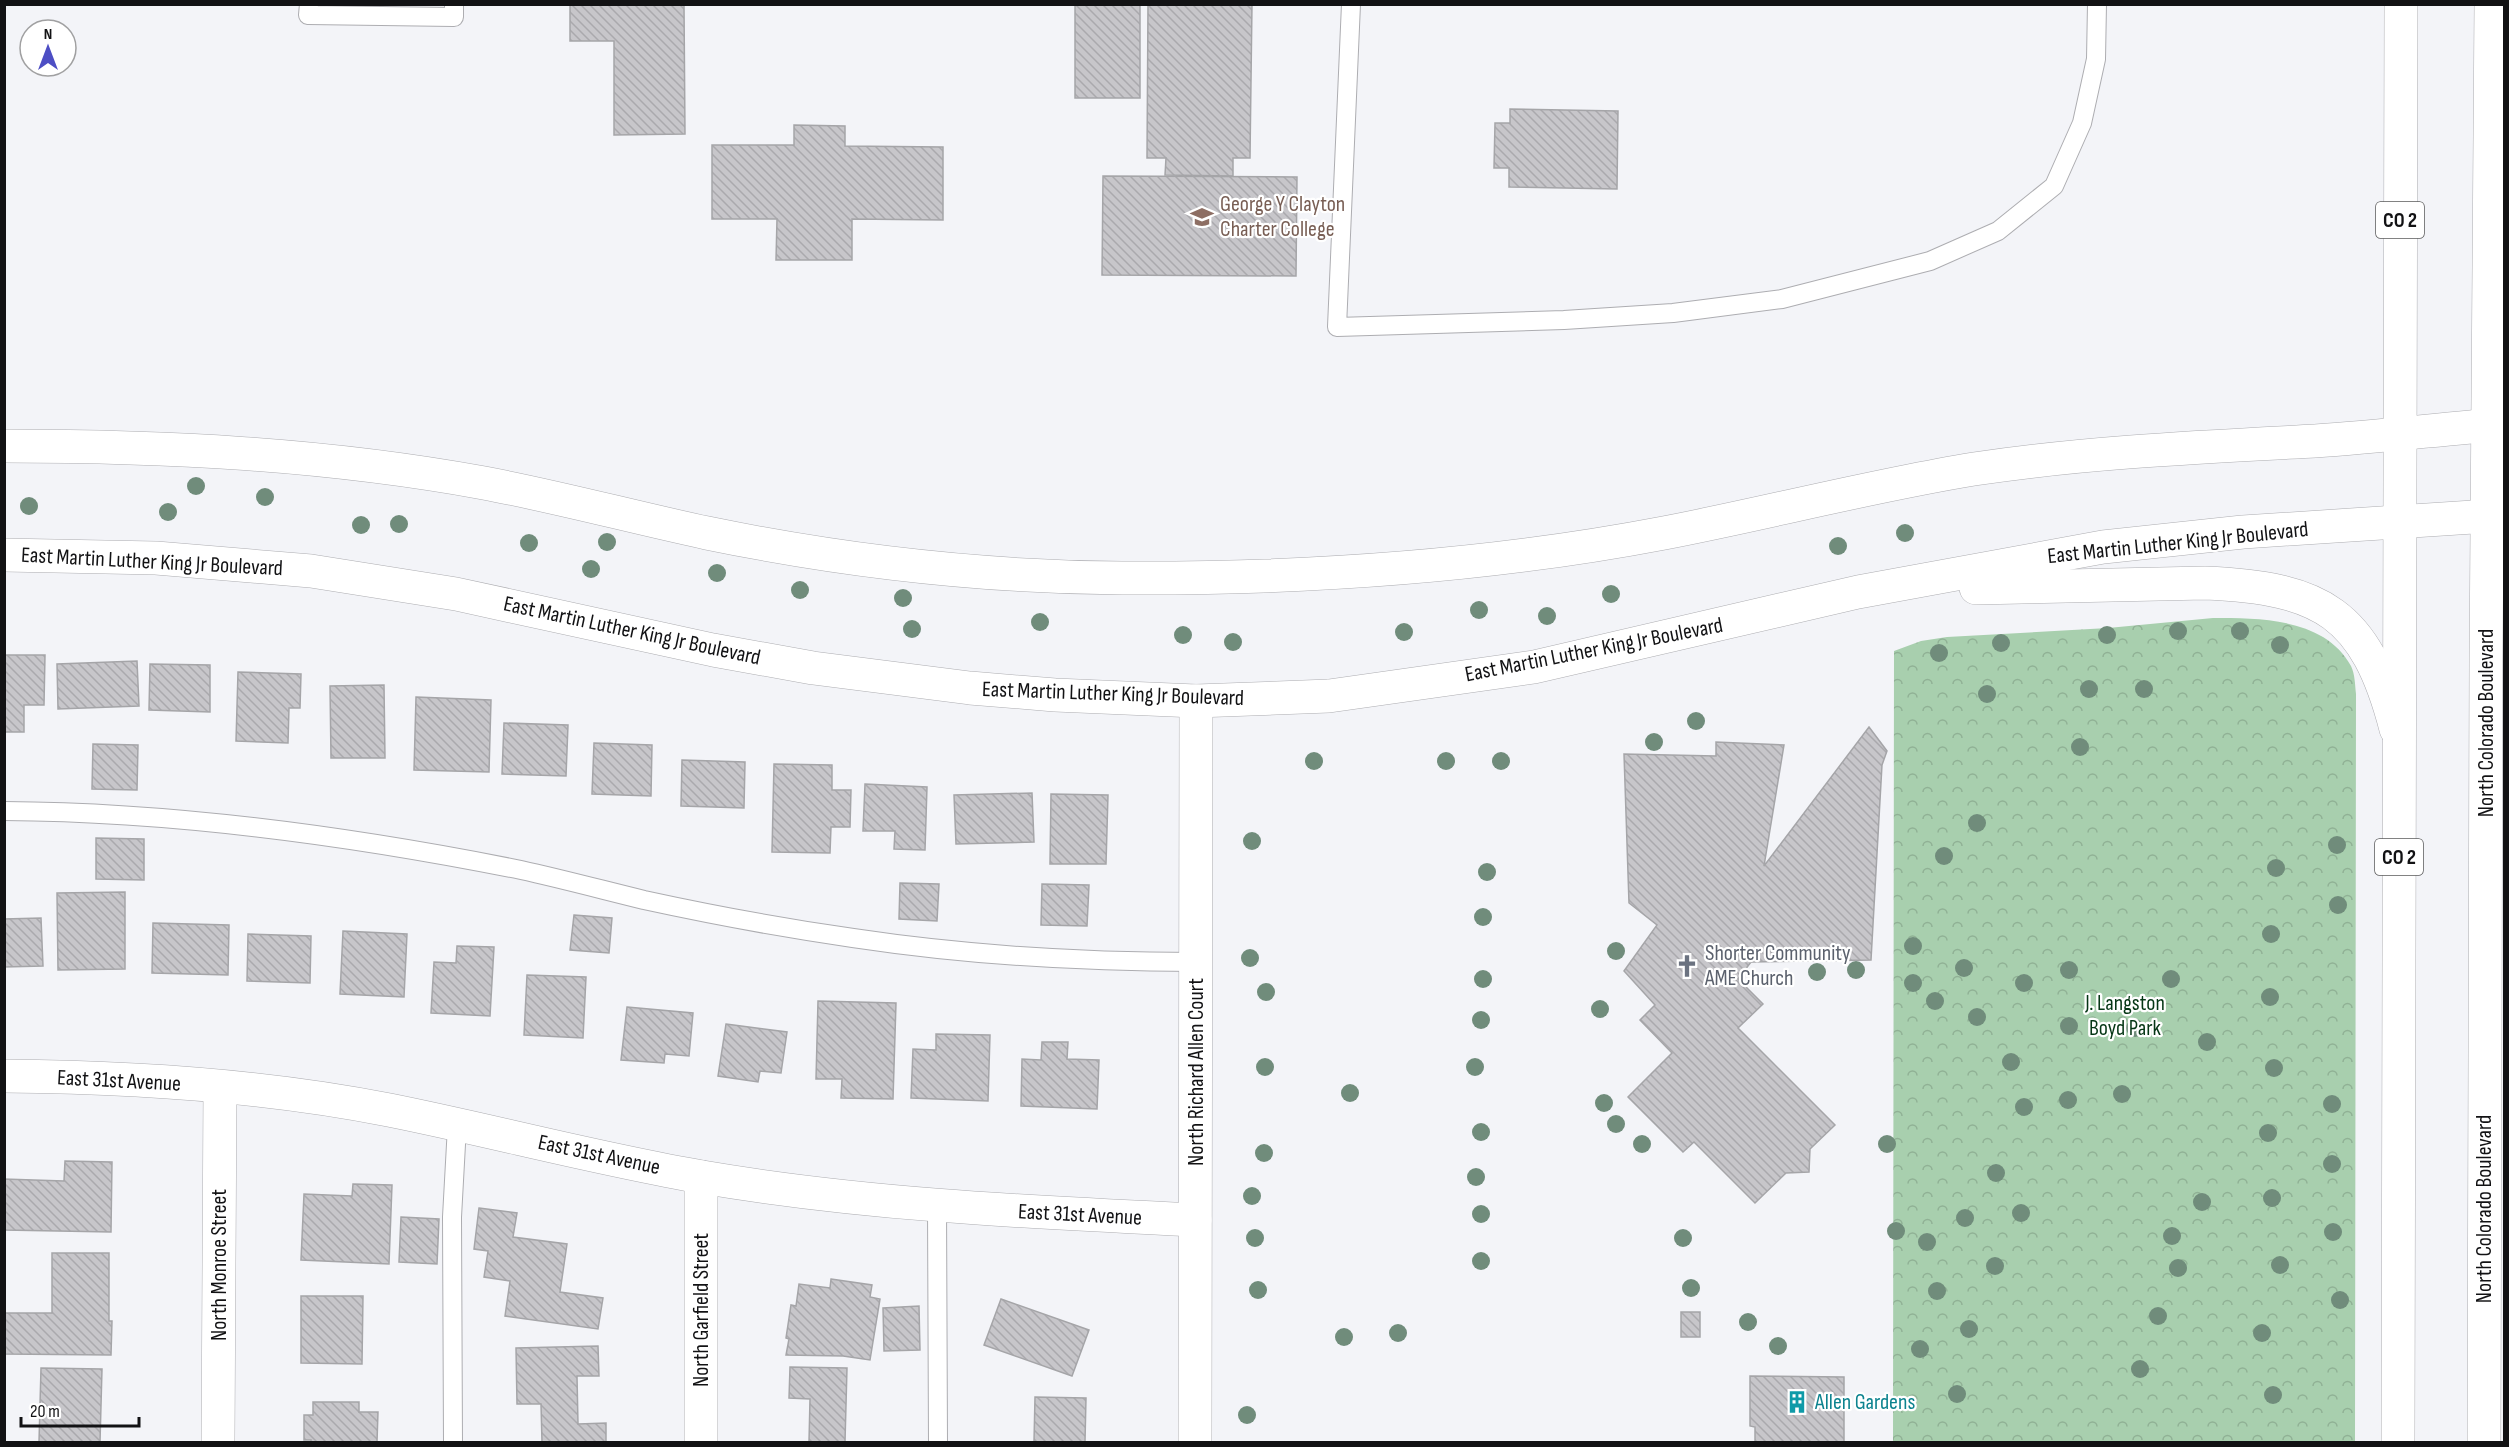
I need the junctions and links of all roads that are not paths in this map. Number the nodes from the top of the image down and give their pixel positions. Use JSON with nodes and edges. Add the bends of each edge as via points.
{"nodes":[{"id":1,"x":309,"y":4,"type":"edge"},
{"id":2,"x":454,"y":4,"type":"edge"},
{"id":3,"x":1351,"y":4,"type":"edge"},
{"id":4,"x":2097,"y":4,"type":"edge"},
{"id":5,"x":2401,"y":4,"type":"edge"},
{"id":6,"x":2492,"y":4,"type":"edge"},
{"id":7,"x":2496,"y":424,"type":"edge"},
{"id":8,"x":2399,"y":435,"type":"junction"},
{"id":9,"x":4,"y":446,"type":"edge"},
{"id":10,"x":2496,"y":515,"type":"edge"},
{"id":11,"x":2399,"y":521,"type":"junction"},
{"id":12,"x":4,"y":555,"type":"edge"},
{"id":13,"x":1858,"y":592,"type":"junction"},
{"id":14,"x":2505,"y":631,"type":"edge"},
{"id":15,"x":2486,"y":660,"type":"junction"},
{"id":16,"x":1196,"y":701,"type":"junction"},
{"id":17,"x":2399,"y":743,"type":"junction"},
{"id":18,"x":4,"y":811,"type":"edge"},
{"id":19,"x":1196,"y":962,"type":"junction"},
{"id":20,"x":4,"y":1076,"type":"edge"},
{"id":21,"x":220,"y":1087,"type":"junction"},
{"id":22,"x":456,"y":1126,"type":"junction"},
{"id":23,"x":700,"y":1177,"type":"junction"},
{"id":24,"x":938,"y":1206,"type":"junction"},
{"id":25,"x":1195,"y":1220,"type":"junction"},
{"id":26,"x":218,"y":1443,"type":"edge"},
{"id":27,"x":453,"y":1443,"type":"edge"},
{"id":28,"x":701,"y":1443,"type":"edge"},
{"id":29,"x":938,"y":1443,"type":"edge"},
{"id":30,"x":1195,"y":1443,"type":"edge"},
{"id":31,"x":2398,"y":1443,"type":"edge"},
{"id":32,"x":2484,"y":1443,"type":"edge"}],
"edges":[{"from":1,"to":2,"type":"lane","via":[[308,15],[454,17]]},
{"from":3,"to":4,"type":"lane","via":[[1337,327],[1673,313],[1782,299],[1930,261],[1998,231],[2054,186],[2082,123],[2096,59]]},
{"from":5,"to":8,"type":"main road","number":"CO 2"},
{"from":6,"to":7,"type":"main road","name":"North Colorado Boulevard"},
{"from":7,"to":8,"type":"main road"},
{"from":7,"to":10,"type":"main road","name":"North Colorado Boulevard"},
{"from":8,"to":9,"type":"main road","via":[[2097,454],[2019,463],[1658,534],[1491,559],[1302,574],[1122,578],[1011,573],[861,559],[708,533],[485,483],[324,460],[213,450]]},
{"from":8,"to":11,"type":"main road","number":"CO 2"},
{"from":10,"to":11,"type":"main road","name":"East Martin Luther King Jr Boulevard"},
{"from":10,"to":15,"type":"main road","name":"North Colorado Boulevard"},
{"from":11,"to":13,"type":"main road","name":"East Martin Luther King Jr Boulevard","via":[[2103,547]]},
{"from":11,"to":17,"type":"main road","number":"CO 2"},
{"from":12,"to":16,"type":"main road","name":"East Martin Luther King Jr Boulevard","via":[[156,558],[311,571],[456,594],[813,668],[970,688]]},
{"from":13,"to":16,"type":"main road","name":"East Martin Luther King Jr Boulevard","via":[[1534,667],[1329,696]]},
{"from":13,"to":17,"type":"main road","via":[[2205,582],[2290,592],[2319,604],[2343,621],[2359,639],[2378,670]]},
{"from":14,"to":15,"type":"main road"},
{"from":15,"to":32,"type":"main road","name":"North Colorado Boulevard"},
{"from":16,"to":19,"type":"main road","name":"North Richard Allen Court"},
{"from":17,"to":31,"type":"main road","number":"CO 2"},
{"from":18,"to":19,"type":"lane","via":[[159,818],[294,831],[459,858],[645,900],[864,940],[1035,958]]},
{"from":19,"to":25,"type":"main road","name":"North Richard Allen Court"},
{"from":20,"to":21,"type":"main road","name":"East 31st Avenue"},
{"from":21,"to":22,"type":"main road","name":"East 31st Avenue","via":[[377,1108]]},
{"from":21,"to":26,"type":"main road","name":"North Monroe Street"},
{"from":22,"to":23,"type":"main road","name":"East 31st Avenue"},
{"from":22,"to":27,"type":"lane","via":[[452,1217]]},
{"from":23,"to":24,"type":"main road","name":"East 31st Avenue"},
{"from":23,"to":28,"type":"main road","name":"North Garfield Street"},
{"from":24,"to":25,"type":"main road","name":"East 31st Avenue"},
{"from":24,"to":29,"type":"lane"},
{"from":25,"to":30,"type":"main road","name":"North Richard Allen Court"}]}
